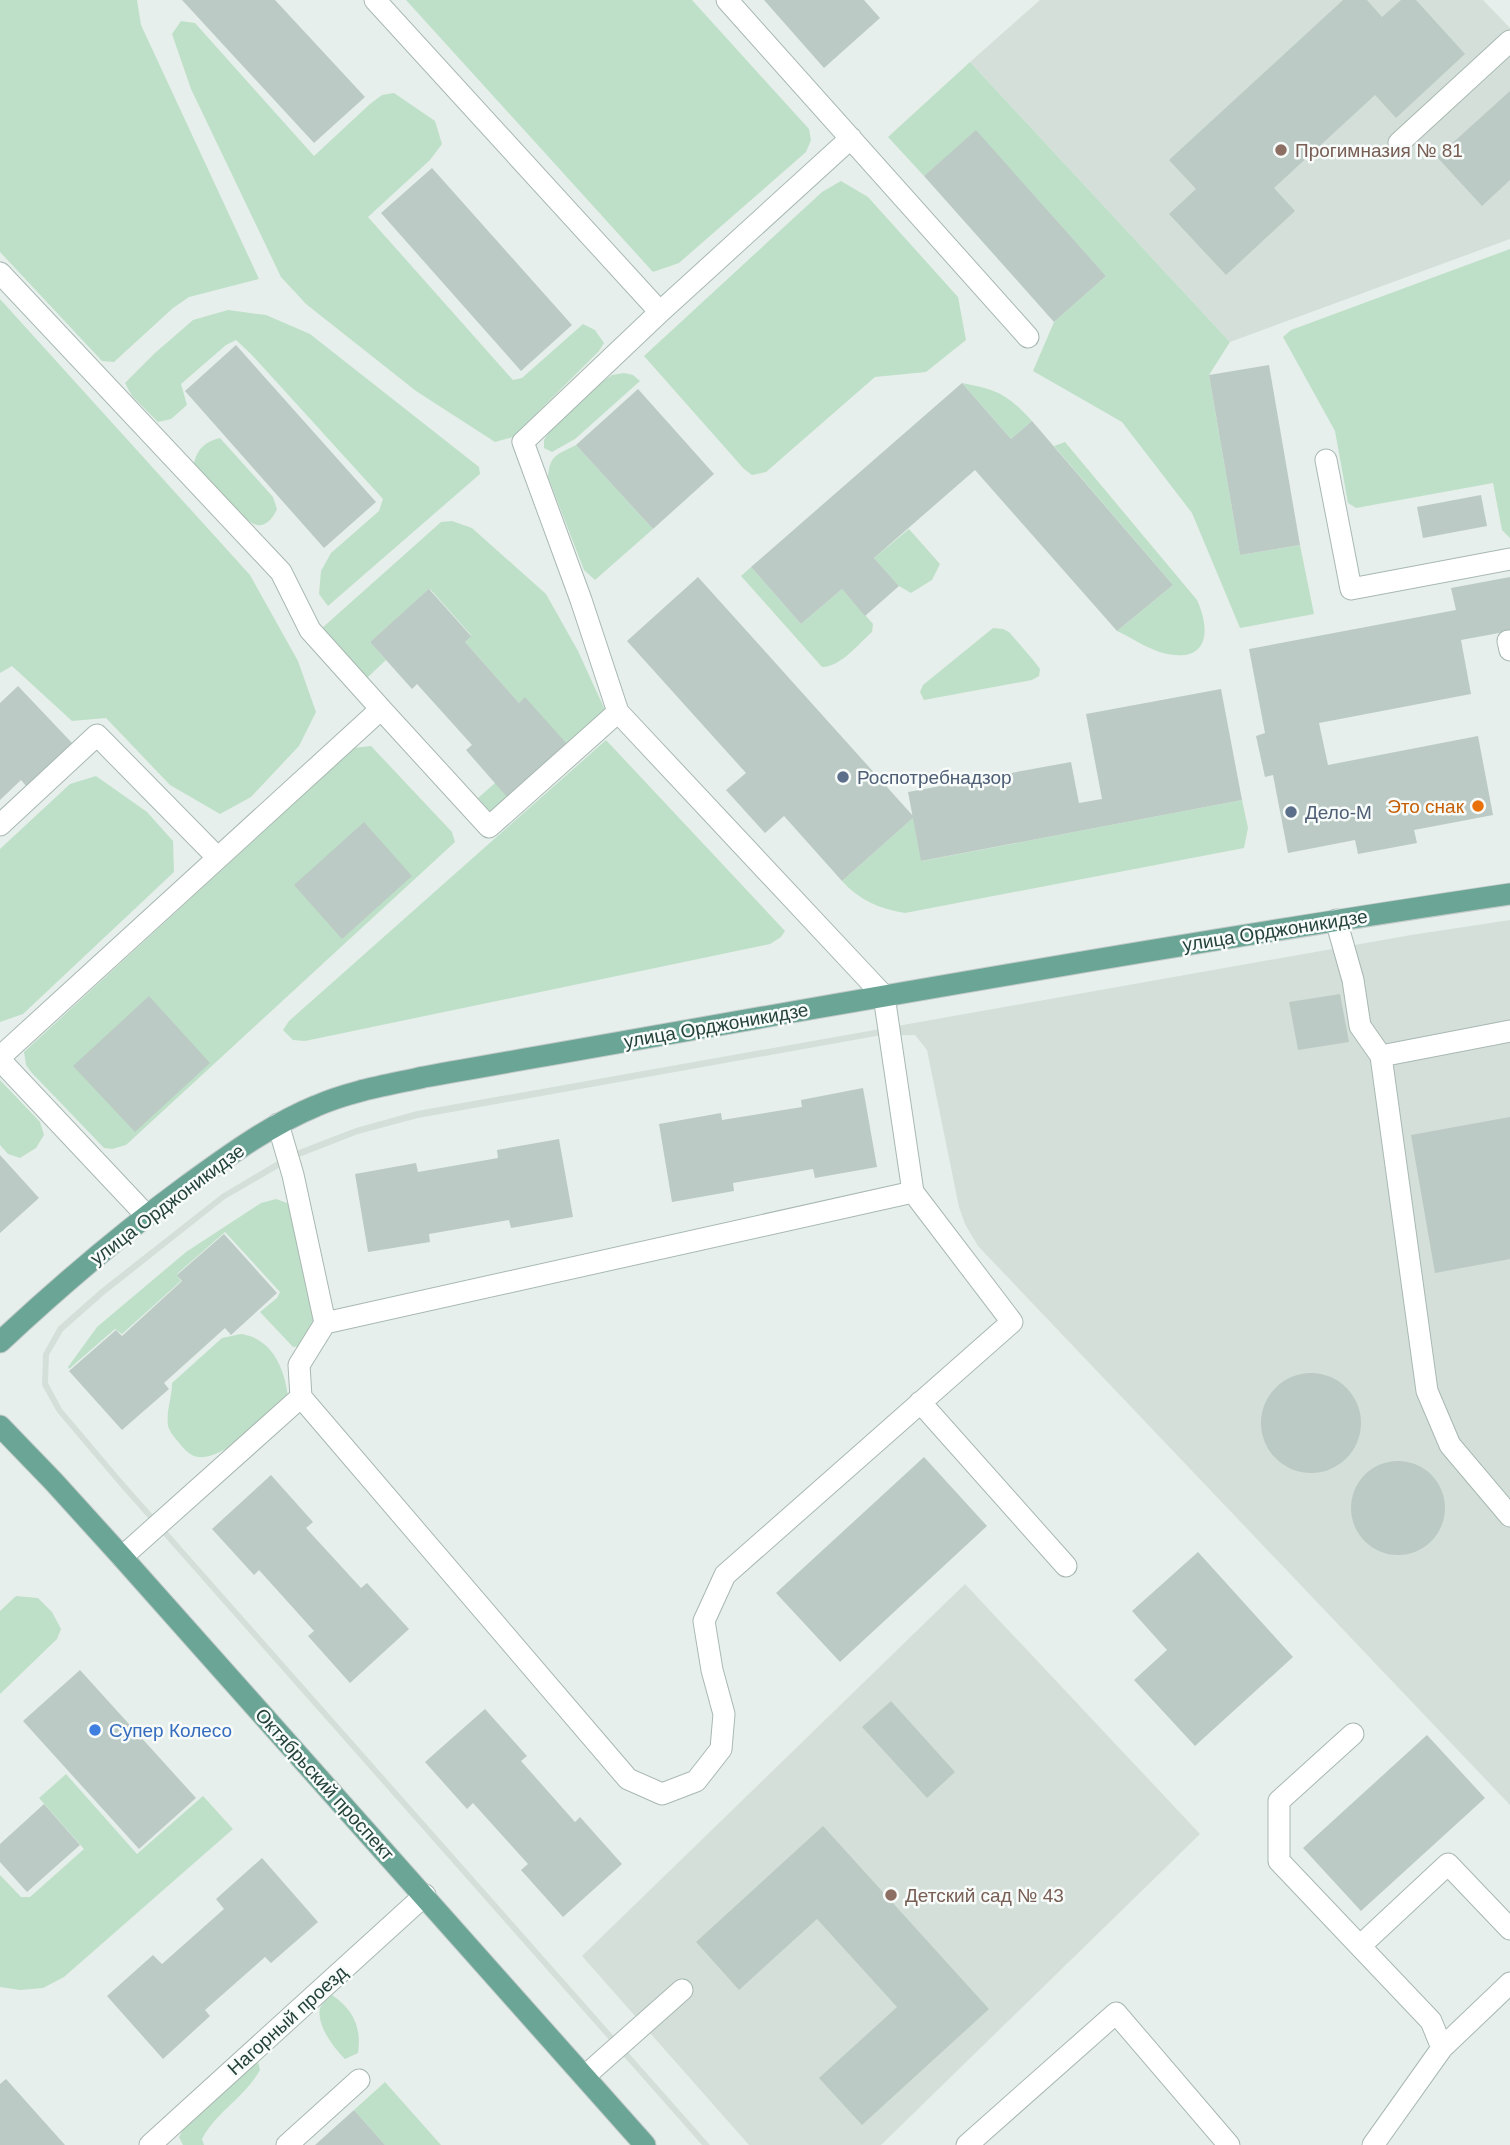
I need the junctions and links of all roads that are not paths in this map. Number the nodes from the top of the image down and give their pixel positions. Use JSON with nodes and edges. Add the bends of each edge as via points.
{"nodes":[{"id":1,"x":374,"y":0,"type":"edge"},
{"id":2,"x":727,"y":0,"type":"edge"},
{"id":3,"x":1510,"y":41,"type":"edge"},
{"id":4,"x":851,"y":138,"type":"junction"},
{"id":5,"x":1399,"y":143,"type":"dead end"},
{"id":6,"x":0,"y":274,"type":"edge"},
{"id":7,"x":660,"y":312,"type":"junction"},
{"id":8,"x":1028,"y":337,"type":"dead end"},
{"id":9,"x":1326,"y":460,"type":"dead end"},
{"id":10,"x":1510,"y":559,"type":"edge"},
{"id":11,"x":1510,"y":641,"type":"edge"},
{"id":12,"x":1510,"y":650,"type":"edge"},
{"id":13,"x":381,"y":709,"type":"junction"},
{"id":14,"x":618,"y":712,"type":"junction"},
{"id":15,"x":0,"y":825,"type":"edge"},
{"id":16,"x":217,"y":857,"type":"junction"},
{"id":17,"x":1510,"y":894,"type":"edge"},
{"id":18,"x":1336,"y":920,"type":"junction"},
{"id":19,"x":884,"y":996,"type":"junction"},
{"id":20,"x":1510,"y":1031,"type":"edge"},
{"id":21,"x":1381,"y":1056,"type":"junction"},
{"id":22,"x":0,"y":1059,"type":"edge"},
{"id":23,"x":278,"y":1124,"type":"junction"},
{"id":24,"x":913,"y":1192,"type":"junction"},
{"id":25,"x":146,"y":1215,"type":"junction"},
{"id":26,"x":325,"y":1323,"type":"junction"},
{"id":27,"x":0,"y":1342,"type":"edge"},
{"id":28,"x":301,"y":1397,"type":"junction"},
{"id":29,"x":920,"y":1402,"type":"junction"},
{"id":30,"x":0,"y":1426,"type":"edge"},
{"id":31,"x":1510,"y":1516,"type":"edge"},
{"id":32,"x":122,"y":1557,"type":"junction"},
{"id":33,"x":1066,"y":1566,"type":"dead end"},
{"id":34,"x":1353,"y":1734,"type":"dead end"},
{"id":35,"x":425,"y":1895,"type":"junction"},
{"id":36,"x":1510,"y":1929,"type":"edge"},
{"id":37,"x":1360,"y":1946,"type":"junction"},
{"id":38,"x":1510,"y":1983,"type":"edge"},
{"id":39,"x":682,"y":1990,"type":"dead end"},
{"id":40,"x":1442,"y":2048,"type":"junction"},
{"id":41,"x":585,"y":2076,"type":"junction"},
{"id":42,"x":359,"y":2080,"type":"dead end"},
{"id":43,"x":159,"y":2142,"type":"edge"},
{"id":44,"x":287,"y":2145,"type":"edge"},
{"id":45,"x":645,"y":2145,"type":"edge"},
{"id":46,"x":967,"y":2145,"type":"edge"},
{"id":47,"x":1229,"y":2145,"type":"edge"},
{"id":48,"x":1373,"y":2145,"type":"edge"}],
"edges":[{"from":1,"to":7,"type":"street"},
{"from":2,"to":4,"type":"street"},
{"from":3,"to":5,"type":"street"},
{"from":4,"to":7,"type":"street"},
{"from":4,"to":8,"type":"street"},
{"from":6,"to":13,"type":"street","via":[[281,572],[310,630]]},
{"from":7,"to":14,"type":"street","via":[[523,442]]},
{"from":9,"to":10,"type":"street","via":[[1351,589]]},
{"from":11,"to":12,"type":"street"},
{"from":13,"to":14,"type":"street","via":[[489,827]]},
{"from":13,"to":16,"type":"street"},
{"from":14,"to":19,"type":"street"},
{"from":15,"to":16,"type":"street","via":[[97,735]]},
{"from":16,"to":22,"type":"street"},
{"from":17,"to":18,"type":"main road","name":"улица Орджоникидзе"},
{"from":18,"to":19,"type":"main road","name":"улица Орджоникидзе"},
{"from":18,"to":21,"type":"street","via":[[1360,1027]]},
{"from":19,"to":23,"type":"main road","name":"улица Орджоникидзе","via":[[424,1076],[318,1105]]},
{"from":19,"to":24,"type":"street"},
{"from":20,"to":21,"type":"street"},
{"from":21,"to":31,"type":"street","via":[[1427,1391],[1450,1445]]},
{"from":22,"to":25,"type":"street"},
{"from":23,"to":25,"type":"main road","name":"улица Орджоникидзе"},
{"from":23,"to":26,"type":"street"},
{"from":24,"to":26,"type":"street"},
{"from":24,"to":29,"type":"street","via":[[1012,1322]]},
{"from":25,"to":27,"type":"main road","name":"улица Орджоникидзе"},
{"from":26,"to":28,"type":"street","via":[[299,1365]]},
{"from":28,"to":29,"type":"street","via":[[628,1779],[662,1794],[696,1781],[722,1749],[724,1714],[704,1621],[725,1574]]},
{"from":28,"to":32,"type":"street"},
{"from":29,"to":33,"type":"street"},
{"from":30,"to":32,"type":"main road","name":"Октябрьский проспект"},
{"from":32,"to":35,"type":"main road","name":"Октябрьский проспект"},
{"from":34,"to":37,"type":"street","via":[[1279,1801],[1279,1861]]},
{"from":35,"to":41,"type":"main road","name":"Октябрьский проспект"},
{"from":35,"to":43,"type":"street","name":"Нагорный проезд"},
{"from":36,"to":37,"type":"street","via":[[1448,1864]]},
{"from":37,"to":40,"type":"street","via":[[1431,2021]]},
{"from":38,"to":40,"type":"street"},
{"from":39,"to":41,"type":"street"},
{"from":40,"to":48,"type":"street"},
{"from":41,"to":45,"type":"main road","name":"Октябрьский проспект"},
{"from":42,"to":44,"type":"street"},
{"from":46,"to":47,"type":"street","via":[[1116,2012]]}]}
